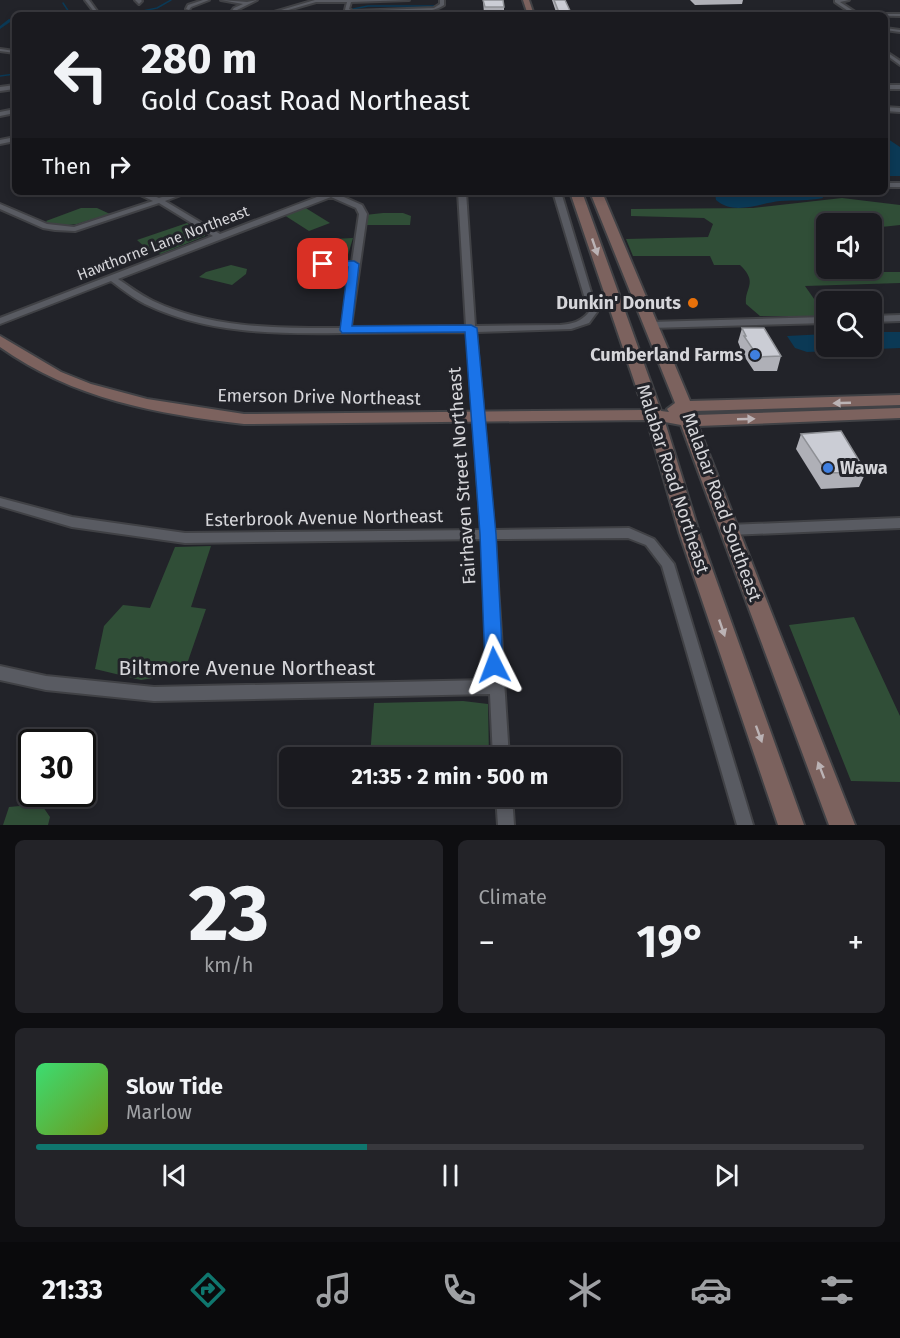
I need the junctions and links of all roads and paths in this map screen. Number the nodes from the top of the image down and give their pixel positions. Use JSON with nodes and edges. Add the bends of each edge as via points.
{"nodes":[{"id":1,"x":87,"y":0,"type":"edge"},
{"id":2,"x":207,"y":0,"type":"edge"},
{"id":3,"x":223,"y":0,"type":"edge"},
{"id":4,"x":350,"y":0,"type":"edge"},
{"id":5,"x":386,"y":0,"type":"edge"},
{"id":6,"x":407,"y":0,"type":"edge"},
{"id":7,"x":442,"y":0,"type":"edge"},
{"id":8,"x":840,"y":0,"type":"edge"},
{"id":9,"x":848,"y":0,"type":"edge"},
{"id":10,"x":307,"y":1,"type":"edge"},
{"id":11,"x":249,"y":2,"type":"edge"},
{"id":12,"x":437,"y":8,"type":"junction"},
{"id":13,"x":188,"y":9,"type":"dead end"},
{"id":14,"x":431,"y":10,"type":"junction"},
{"id":15,"x":97,"y":12,"type":"edge"},
{"id":16,"x":233,"y":12,"type":"edge"},
{"id":17,"x":275,"y":12,"type":"edge"},
{"id":18,"x":852,"y":12,"type":"edge"},
{"id":19,"x":145,"y":195,"type":"edge"},
{"id":20,"x":177,"y":195,"type":"edge"},
{"id":21,"x":328,"y":195,"type":"edge"},
{"id":22,"x":337,"y":195,"type":"edge"},
{"id":23,"x":462,"y":195,"type":"edge"},
{"id":24,"x":558,"y":195,"type":"edge"},
{"id":25,"x":577,"y":195,"type":"edge"},
{"id":26,"x":597,"y":195,"type":"edge"},
{"id":27,"x":160,"y":201,"type":"junction"},
{"id":28,"x":0,"y":206,"type":"edge"},
{"id":29,"x":584,"y":215,"type":"junction"},
{"id":30,"x":606,"y":215,"type":"junction"},
{"id":31,"x":218,"y":236,"type":"junction"},
{"id":32,"x":306,"y":264,"type":"dead end"},
{"id":33,"x":354,"y":264,"type":"junction"},
{"id":34,"x":111,"y":278,"type":"junction"},
{"id":35,"x":900,"y":318,"type":"edge"},
{"id":36,"x":882,"y":319,"type":"edge"},
{"id":37,"x":816,"y":320,"type":"edge"},
{"id":38,"x":0,"y":321,"type":"edge"},
{"id":39,"x":651,"y":325,"type":"junction"},
{"id":40,"x":471,"y":328,"type":"junction"},
{"id":41,"x":346,"y":330,"type":"junction"},
{"id":42,"x":0,"y":340,"type":"edge"},
{"id":43,"x":900,"y":400,"type":"edge"},
{"id":44,"x":900,"y":413,"type":"edge"},
{"id":45,"x":686,"y":414,"type":"junction"},
{"id":46,"x":654,"y":415,"type":"junction"},
{"id":47,"x":478,"y":417,"type":"junction"},
{"id":48,"x":0,"y":502,"type":"edge"},
{"id":49,"x":900,"y":523,"type":"edge"},
{"id":50,"x":729,"y":530,"type":"junction"},
{"id":51,"x":488,"y":534,"type":"junction"},
{"id":52,"x":0,"y":673,"type":"edge"},
{"id":53,"x":495,"y":687,"type":"junction"},
{"id":54,"x":500,"y":747,"type":"edge"},
{"id":55,"x":505,"y":807,"type":"edge"},
{"id":56,"x":506,"y":825,"type":"edge"},
{"id":57,"x":745,"y":825,"type":"edge"},
{"id":58,"x":791,"y":825,"type":"edge"},
{"id":59,"x":842,"y":825,"type":"edge"}],
"edges":[{"from":1,"to":15,"type":"street"},
{"from":2,"to":13,"type":"street"},
{"from":3,"to":11,"type":"street"},
{"from":4,"to":5,"type":"street"},
{"from":4,"to":10,"type":"street"},
{"from":4,"to":14,"type":"street","via":[[347,10],[353,12]]},
{"from":5,"to":6,"type":"street"},
{"from":7,"to":12,"type":"street"},
{"from":8,"to":9,"type":"street"},
{"from":8,"to":18,"type":"street","via":[[836,1]]},
{"from":10,"to":17,"type":"street"},
{"from":11,"to":16,"type":"street"},
{"from":12,"to":14,"type":"street"},
{"from":12,"to":14,"type":"street","via":[[446,10]]},
{"from":19,"to":27,"type":"street"},
{"from":20,"to":27,"type":"street"},
{"from":21,"to":31,"type":"street","name":"Hawthorne Lane Northeast"},
{"from":22,"to":33,"type":"street","via":[[359,207],[363,214]]},
{"from":23,"to":40,"type":"street","name":"Fairhaven Street Northeast"},
{"from":24,"to":40,"type":"street","via":[[593,312],[589,320],[566,327]]},
{"from":25,"to":29,"type":"main road","name":"Malabar Road Northeast"},
{"from":26,"to":30,"type":"main road","name":"Malabar Road Southeast"},
{"from":27,"to":28,"type":"street","via":[[61,230],[43,228]]},
{"from":27,"to":31,"type":"street"},
{"from":29,"to":30,"type":"main road"},
{"from":29,"to":46,"type":"main road","name":"Malabar Road Northeast","one_way":true},
{"from":30,"to":39,"type":"main road","name":"Malabar Road Southeast"},
{"from":31,"to":34,"type":"street","name":"Hawthorne Lane Northeast"},
{"from":32,"to":33,"type":"street"},
{"from":33,"to":41,"type":"street"},
{"from":34,"to":38,"type":"street","name":"Hawthorne Lane Northeast"},
{"from":34,"to":41,"type":"street","via":[[149,303],[188,317],[239,328]]},
{"from":35,"to":36,"type":"street"},
{"from":37,"to":39,"type":"street"},
{"from":39,"to":45,"type":"main road","name":"Malabar Road Southeast"},
{"from":40,"to":41,"type":"street"},
{"from":40,"to":47,"type":"street","name":"Fairhaven Street Northeast"},
{"from":42,"to":47,"type":"main road","name":"Emerson Drive Northeast","via":[[21,357],[92,391],[184,413],[244,418]]},
{"from":43,"to":45,"type":"main road","one_way":true},
{"from":45,"to":44,"type":"main road","one_way":true},
{"from":45,"to":46,"type":"main road","name":"Emerson Drive Northeast"},
{"from":45,"to":50,"type":"main road","name":"Malabar Road Southeast"},
{"from":46,"to":47,"type":"main road","name":"Emerson Drive Northeast"},
{"from":46,"to":58,"type":"main road","name":"Malabar Road Northeast","one_way":true,"via":[[689,532]]},
{"from":47,"to":51,"type":"street","name":"Fairhaven Street Northeast"},
{"from":48,"to":51,"type":"street","name":"Esterbrook Avenue Northeast","via":[[72,522],[184,538]]},
{"from":49,"to":50,"type":"street"},
{"from":59,"to":50,"type":"main road","name":"Malabar Road Southeast","one_way":true},
{"from":51,"to":53,"type":"street","name":"Fairhaven Street Northeast"},
{"from":51,"to":57,"type":"street","name":"Esterbrook Avenue Northeast","via":[[629,533],[650,542],[668,564]]},
{"from":52,"to":53,"type":"street","name":"Biltmore Avenue Northeast","via":[[46,683],[154,694]]},
{"from":53,"to":54,"type":"street","name":"Fairhaven Street Northeast"},
{"from":55,"to":56,"type":"street"}]}
